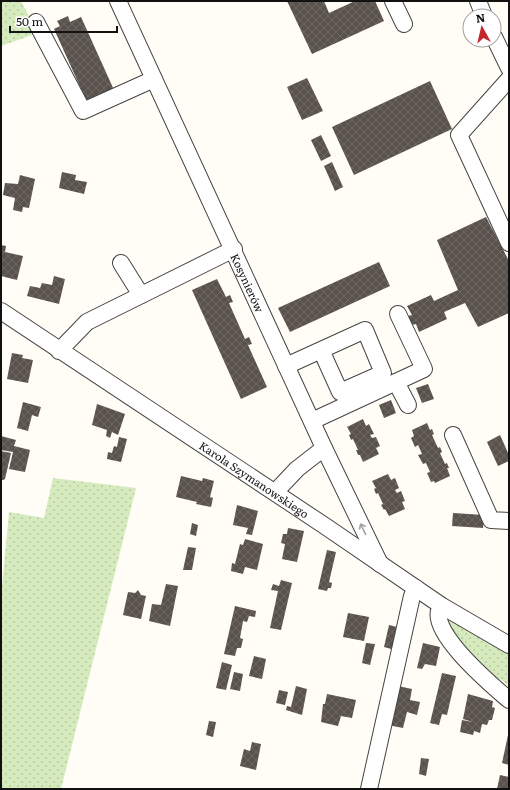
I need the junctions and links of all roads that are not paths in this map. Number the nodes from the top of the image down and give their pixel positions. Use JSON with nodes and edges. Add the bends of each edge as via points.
{"nodes":[{"id":1,"x":118,"y":1,"type":"edge"},
{"id":2,"x":392,"y":1,"type":"edge"},
{"id":3,"x":36,"y":22,"type":"dead end"},
{"id":4,"x":404,"y":24,"type":"dead end"},
{"id":5,"x":499,"y":48,"type":"edge"},
{"id":6,"x":509,"y":68,"type":"edge"},
{"id":7,"x":154,"y":79,"type":"junction"},
{"id":8,"x":509,"y":79,"type":"edge"},
{"id":9,"x":509,"y":243,"type":"edge"},
{"id":10,"x":234,"y":249,"type":"junction"},
{"id":11,"x":121,"y":263,"type":"dead end"},
{"id":12,"x":141,"y":295,"type":"junction"},
{"id":13,"x":1,"y":311,"type":"edge"},
{"id":14,"x":398,"y":314,"type":"dead end"},
{"id":15,"x":321,"y":350,"type":"dead end"},
{"id":16,"x":60,"y":351,"type":"junction"},
{"id":17,"x":286,"y":366,"type":"junction"},
{"id":18,"x":396,"y":382,"type":"junction"},
{"id":19,"x":408,"y":405,"type":"dead end"},
{"id":20,"x":312,"y":421,"type":"junction"},
{"id":21,"x":453,"y":436,"type":"dead end"},
{"id":22,"x":324,"y":448,"type":"junction"},
{"id":23,"x":276,"y":493,"type":"junction"},
{"id":24,"x":509,"y":521,"type":"edge"},
{"id":25,"x":380,"y":564,"type":"junction"},
{"id":26,"x":416,"y":588,"type":"junction"},
{"id":27,"x":442,"y":606,"type":"junction"},
{"id":28,"x":509,"y":645,"type":"edge"},
{"id":29,"x":509,"y":700,"type":"edge"},
{"id":30,"x":369,"y":789,"type":"edge"}],
"edges":[{"from":1,"to":7,"type":"street","name":"Kosynierów"},
{"from":2,"to":4,"type":"street"},
{"from":3,"to":7,"type":"street","via":[[83,111]]},
{"from":5,"to":6,"type":"street"},
{"from":7,"to":10,"type":"street","name":"Kosynierów"},
{"from":8,"to":9,"type":"street","via":[[459,135]]},
{"from":10,"to":12,"type":"street"},
{"from":10,"to":17,"type":"street","name":"Kosynierów"},
{"from":11,"to":12,"type":"street"},
{"from":12,"to":16,"type":"street","via":[[87,322]]},
{"from":13,"to":16,"type":"street","name":"Karola Szymanowskiego"},
{"from":14,"to":18,"type":"street","via":[[424,369]]},
{"from":15,"to":17,"type":"street"},
{"from":16,"to":23,"type":"street","name":"Karola Szymanowskiego"},
{"from":17,"to":20,"type":"street","name":"Kosynierów"},
{"from":18,"to":19,"type":"street"},
{"from":18,"to":20,"type":"street"},
{"from":20,"to":22,"type":"street","name":"Kosynierów"},
{"from":21,"to":24,"type":"street","via":[[491,520]]},
{"from":22,"to":23,"type":"street","via":[[296,469]]},
{"from":25,"to":22,"type":"street","name":"Kosynierów","one_way":true},
{"from":23,"to":25,"type":"street","name":"Karola Szymanowskiego"},
{"from":25,"to":26,"type":"street","name":"Karola Szymanowskiego"},
{"from":26,"to":27,"type":"street","name":"Karola Szymanowskiego"},
{"from":26,"to":30,"type":"street","via":[[412,596]]},
{"from":27,"to":28,"type":"street","name":"Karola Szymanowskiego"},
{"from":27,"to":29,"type":"street","via":[[438,611],[438,618],[445,634],[472,667]]}]}
